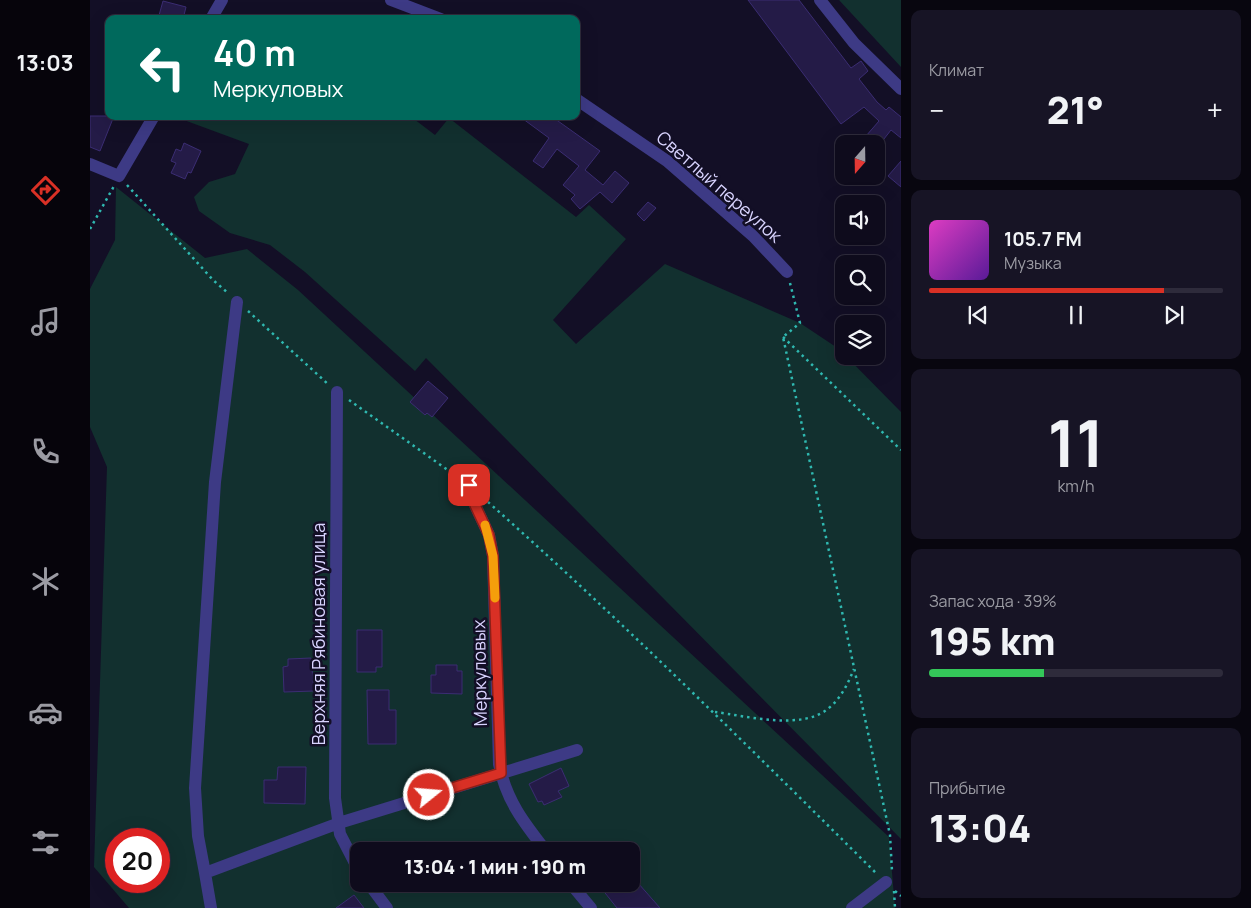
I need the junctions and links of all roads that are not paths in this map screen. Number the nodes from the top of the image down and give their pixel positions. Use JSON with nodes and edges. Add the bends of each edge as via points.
{"nodes":[{"id":1,"x":222,"y":0,"type":"edge"},
{"id":2,"x":391,"y":0,"type":"edge"},
{"id":3,"x":820,"y":0,"type":"edge"},
{"id":4,"x":213,"y":15,"type":"edge"},
{"id":5,"x":430,"y":15,"type":"edge"},
{"id":6,"x":901,"y":89,"type":"edge"},
{"id":7,"x":580,"y":102,"type":"edge"},
{"id":8,"x":152,"y":120,"type":"edge"},
{"id":9,"x":90,"y":164,"type":"edge"},
{"id":10,"x":787,"y":272,"type":"road end"},
{"id":11,"x":237,"y":302,"type":"road end"},
{"id":12,"x":338,"y":392,"type":"road end"},
{"id":13,"x":469,"y":485,"type":"road end"},
{"id":14,"x":577,"y":750,"type":"dead end"},
{"id":15,"x":501,"y":773,"type":"junction"},
{"id":16,"x":338,"y":823,"type":"junction"},
{"id":17,"x":539,"y":842,"type":"edge"},
{"id":18,"x":350,"y":853,"type":"edge"},
{"id":19,"x":205,"y":873,"type":"junction"},
{"id":20,"x":886,"y":882,"type":"road end"},
{"id":21,"x":375,"y":892,"type":"edge"},
{"id":22,"x":578,"y":892,"type":"edge"},
{"id":23,"x":210,"y":908,"type":"edge"},
{"id":24,"x":387,"y":908,"type":"edge"},
{"id":25,"x":590,"y":908,"type":"edge"},
{"id":26,"x":852,"y":908,"type":"edge"}],
"edges":[{"from":1,"to":4,"type":"street"},
{"from":2,"to":5,"type":"street"},
{"from":3,"to":6,"type":"street","via":[[854,43]]},
{"from":7,"to":10,"type":"street","name":"Светлый переулок","via":[[667,161],[753,236]]},
{"from":8,"to":9,"type":"street","via":[[119,176]]},
{"from":11,"to":19,"type":"street","via":[[215,482],[195,778],[198,836]]},
{"from":12,"to":16,"type":"street","name":"Верхняя Рябиновая улица","via":[[335,798]]},
{"from":13,"to":15,"type":"street","name":"Меркуловых","via":[[468,490],[489,535],[493,556]]},
{"from":14,"to":15,"type":"street"},
{"from":15,"to":16,"type":"street"},
{"from":15,"to":17,"type":"street","name":"Меркуловых","via":[[516,812]]},
{"from":16,"to":18,"type":"street","name":"Верхняя Рябиновая улица"},
{"from":16,"to":19,"type":"street"},
{"from":19,"to":23,"type":"street"},
{"from":20,"to":26,"type":"street"},
{"from":21,"to":24,"type":"street"},
{"from":22,"to":25,"type":"street"}]}
